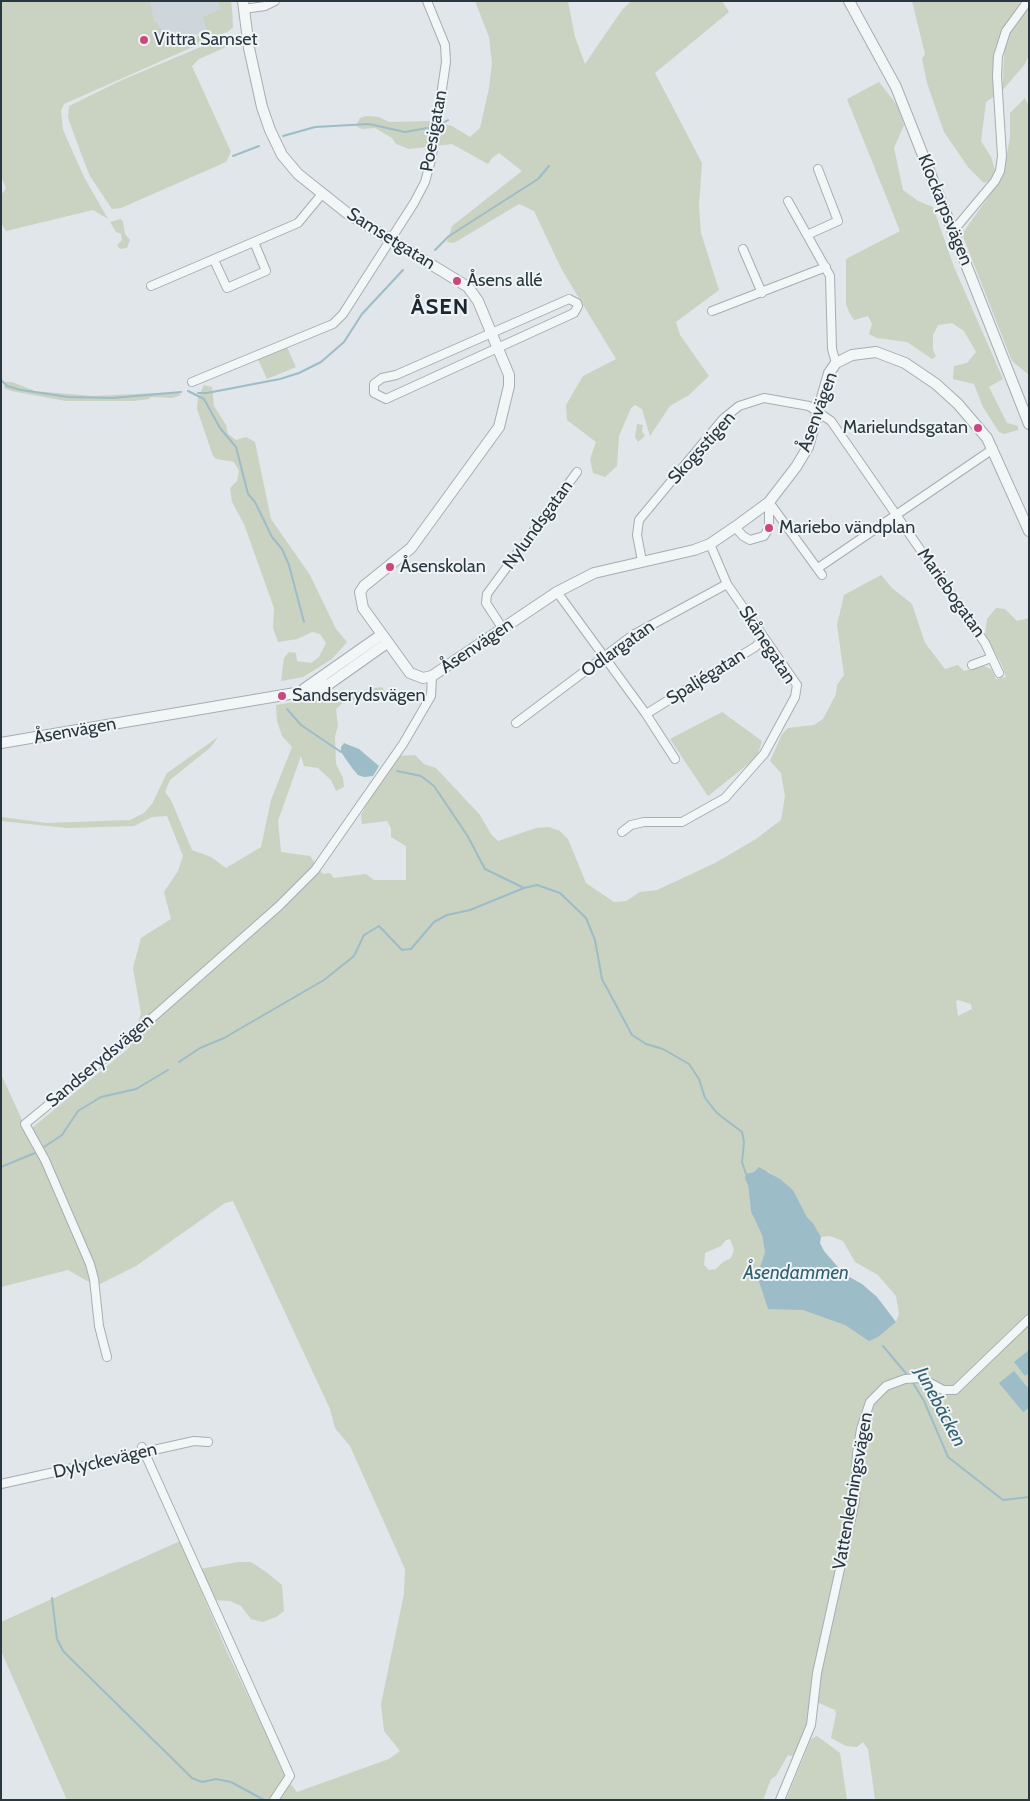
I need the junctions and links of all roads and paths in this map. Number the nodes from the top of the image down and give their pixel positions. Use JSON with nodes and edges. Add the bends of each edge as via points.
{"nodes":[{"id":1,"x":275,"y":1,"type":"edge"},
{"id":2,"x":427,"y":1,"type":"edge"},
{"id":3,"x":849,"y":1,"type":"edge"},
{"id":4,"x":1028,"y":1,"type":"edge"},
{"id":5,"x":244,"y":5,"type":"edge"},
{"id":6,"x":818,"y":169,"type":"dead end"},
{"id":7,"x":322,"y":194,"type":"junction"},
{"id":8,"x":788,"y":201,"type":"dead end"},
{"id":9,"x":954,"y":230,"type":"junction"},
{"id":10,"x":808,"y":235,"type":"junction"},
{"id":11,"x":391,"y":240,"type":"junction"},
{"id":12,"x":254,"y":242,"type":"junction"},
{"id":13,"x":743,"y":249,"type":"dead end"},
{"id":14,"x":214,"y":260,"type":"junction"},
{"id":15,"x":826,"y":267,"type":"junction"},
{"id":16,"x":151,"y":286,"type":"dead end"},
{"id":17,"x":762,"y":293,"type":"junction"},
{"id":18,"x":712,"y":311,"type":"dead end"},
{"id":19,"x":492,"y":331,"type":"junction"},
{"id":20,"x":499,"y":347,"type":"junction"},
{"id":21,"x":836,"y":363,"type":"junction"},
{"id":22,"x":192,"y":382,"type":"dead end"},
{"id":23,"x":818,"y":410,"type":"junction"},
{"id":24,"x":1029,"y":424,"type":"edge"},
{"id":25,"x":993,"y":450,"type":"junction"},
{"id":26,"x":577,"y":472,"type":"dead end"},
{"id":27,"x":769,"y":502,"type":"junction"},
{"id":28,"x":897,"y":516,"type":"junction"},
{"id":29,"x":735,"y":528,"type":"junction"},
{"id":30,"x":1029,"y":531,"type":"edge"},
{"id":31,"x":710,"y":544,"type":"junction"},
{"id":32,"x":642,"y":561,"type":"junction"},
{"id":33,"x":726,"y":584,"type":"junction"},
{"id":34,"x":557,"y":592,"type":"junction"},
{"id":35,"x":503,"y":629,"type":"junction"},
{"id":36,"x":384,"y":639,"type":"junction"},
{"id":37,"x":764,"y":639,"type":"junction"},
{"id":38,"x":604,"y":658,"type":"junction"},
{"id":39,"x":991,"y":658,"type":"junction"},
{"id":40,"x":972,"y":665,"type":"dead end"},
{"id":41,"x":999,"y":673,"type":"dead end"},
{"id":42,"x":432,"y":676,"type":"junction"},
{"id":43,"x":646,"y":714,"type":"junction"},
{"id":44,"x":516,"y":724,"type":"dead end"},
{"id":45,"x":1,"y":743,"type":"edge"},
{"id":46,"x":675,"y":759,"type":"dead end"},
{"id":47,"x":622,"y":832,"type":"dead end"},
{"id":48,"x":1029,"y":1319,"type":"edge"},
{"id":49,"x":107,"y":1358,"type":"dead end"},
{"id":50,"x":208,"y":1442,"type":"dead end"},
{"id":51,"x":143,"y":1450,"type":"junction"},
{"id":52,"x":1,"y":1484,"type":"edge"},
{"id":53,"x":274,"y":1800,"type":"edge"},
{"id":54,"x":780,"y":1800,"type":"edge"}],
"edges":[{"from":1,"to":5,"type":"street","via":[[265,6]]},
{"from":2,"to":11,"type":"street","name":"Poesigatan","via":[[445,44],[446,62],[432,156],[425,182]]},
{"from":3,"to":9,"type":"street","name":"Klockarpsvägen","via":[[896,87]]},
{"from":4,"to":9,"type":"street","via":[[1006,31],[998,56],[1000,171]]},
{"from":5,"to":7,"type":"street","name":"Samsetgatan","via":[[254,73],[270,130],[282,155]]},
{"from":6,"to":10,"type":"street","via":[[838,222]]},
{"from":7,"to":11,"type":"street","name":"Samsetgatan"},
{"from":7,"to":12,"type":"street","via":[[298,223]]},
{"from":8,"to":10,"type":"street"},
{"from":9,"to":24,"type":"street","name":"Klockarpsvägen"},
{"from":10,"to":15,"type":"street"},
{"from":11,"to":19,"type":"street","name":"Samsetgatan","via":[[468,287]]},
{"from":11,"to":22,"type":"street","name":"Poesigatan","via":[[343,314],[333,324]]},
{"from":12,"to":14,"type":"street"},
{"from":12,"to":14,"type":"street","via":[[266,271],[227,288]]},
{"from":13,"to":17,"type":"street"},
{"from":14,"to":16,"type":"street"},
{"from":15,"to":17,"type":"street"},
{"from":15,"to":21,"type":"street","via":[[832,287],[832,349]]},
{"from":17,"to":18,"type":"street"},
{"from":19,"to":20,"type":"street","name":"Samsetgatan"},
{"from":19,"to":20,"type":"street","via":[[566,300],[572,299],[577,303],[574,313]]},
{"from":19,"to":20,"type":"street","via":[[396,375],[377,380],[374,394],[386,399]]},
{"from":20,"to":36,"type":"street","name":"Samsetgatan","via":[[509,375],[509,386],[499,427],[411,548],[360,592],[363,608]]},
{"from":21,"to":23,"type":"street","name":"Åsenvägen","via":[[827,379]]},
{"from":21,"to":25,"type":"street","name":"Åsenvägen","via":[[864,352],[888,355],[905,362],[958,404]]},
{"from":23,"to":27,"type":"street","name":"Åsenvägen","via":[[808,447]]},
{"from":23,"to":28,"type":"street","name":"Mariebogatan","via":[[830,421]]},
{"from":23,"to":32,"type":"street","name":"Skogsstigen","via":[[764,398],[730,412],[639,520],[637,535]]},
{"from":25,"to":28,"type":"street"},
{"from":25,"to":30,"type":"street","name":"Åsenvägen"},
{"from":26,"to":35,"type":"street","name":"Nylundsgatan","via":[[487,594],[486,602]]},
{"from":27,"to":28,"type":"street","via":[[820,572]]},
{"from":27,"to":29,"type":"street","name":"Åsenvägen"},
{"from":27,"to":29,"type":"street","via":[[769,528],[764,536],[750,540]]},
{"from":28,"to":39,"type":"street","name":"Mariebogatan","via":[[985,643]]},
{"from":29,"to":31,"type":"street","name":"Åsenvägen"},
{"from":31,"to":32,"type":"street","name":"Åsenvägen"},
{"from":31,"to":33,"type":"street","name":"Skånegatan"},
{"from":32,"to":34,"type":"street","name":"Åsenvägen","via":[[594,573]]},
{"from":33,"to":37,"type":"street","name":"Skånegatan"},
{"from":33,"to":38,"type":"street","name":"Odlargatan","via":[[633,635]]},
{"from":34,"to":35,"type":"street","name":"Åsenvägen"},
{"from":34,"to":38,"type":"street"},
{"from":35,"to":42,"type":"street","name":"Åsenvägen"},
{"from":36,"to":42,"type":"street","name":"Åsenvägen","via":[[410,673],[423,678]]},
{"from":36,"to":45,"type":"street","name":"Åsenvägen","via":[[329,684],[313,690]]},
{"from":37,"to":43,"type":"street","name":"Spaljégatan"},
{"from":37,"to":47,"type":"street","name":"Skånegatan","via":[[797,685],[764,754],[725,798],[711,807],[682,822],[644,822],[631,825]]},
{"from":38,"to":43,"type":"street"},
{"from":38,"to":44,"type":"street","name":"Odlargatan"},
{"from":39,"to":40,"type":"street","name":"Mariebogatan"},
{"from":39,"to":41,"type":"street","name":"Mariebogatan"},
{"from":42,"to":49,"type":"street","name":"Sandserydsvägen","via":[[431,696],[403,744],[315,870],[126,1041],[25,1124],[45,1160],[90,1264]]},
{"from":43,"to":46,"type":"street"},
{"from":48,"to":54,"type":"street","name":"Vattenledningsvägen","via":[[955,1390],[943,1390],[917,1378],[905,1379],[886,1386],[870,1402],[861,1429],[855,1501],[817,1673],[811,1725]]},
{"from":50,"to":51,"type":"street","name":"Dylyckevägen","via":[[194,1441]]},
{"from":51,"to":52,"type":"street","name":"Dylyckevägen"},
{"from":51,"to":53,"type":"street","via":[[290,1776]]}]}
